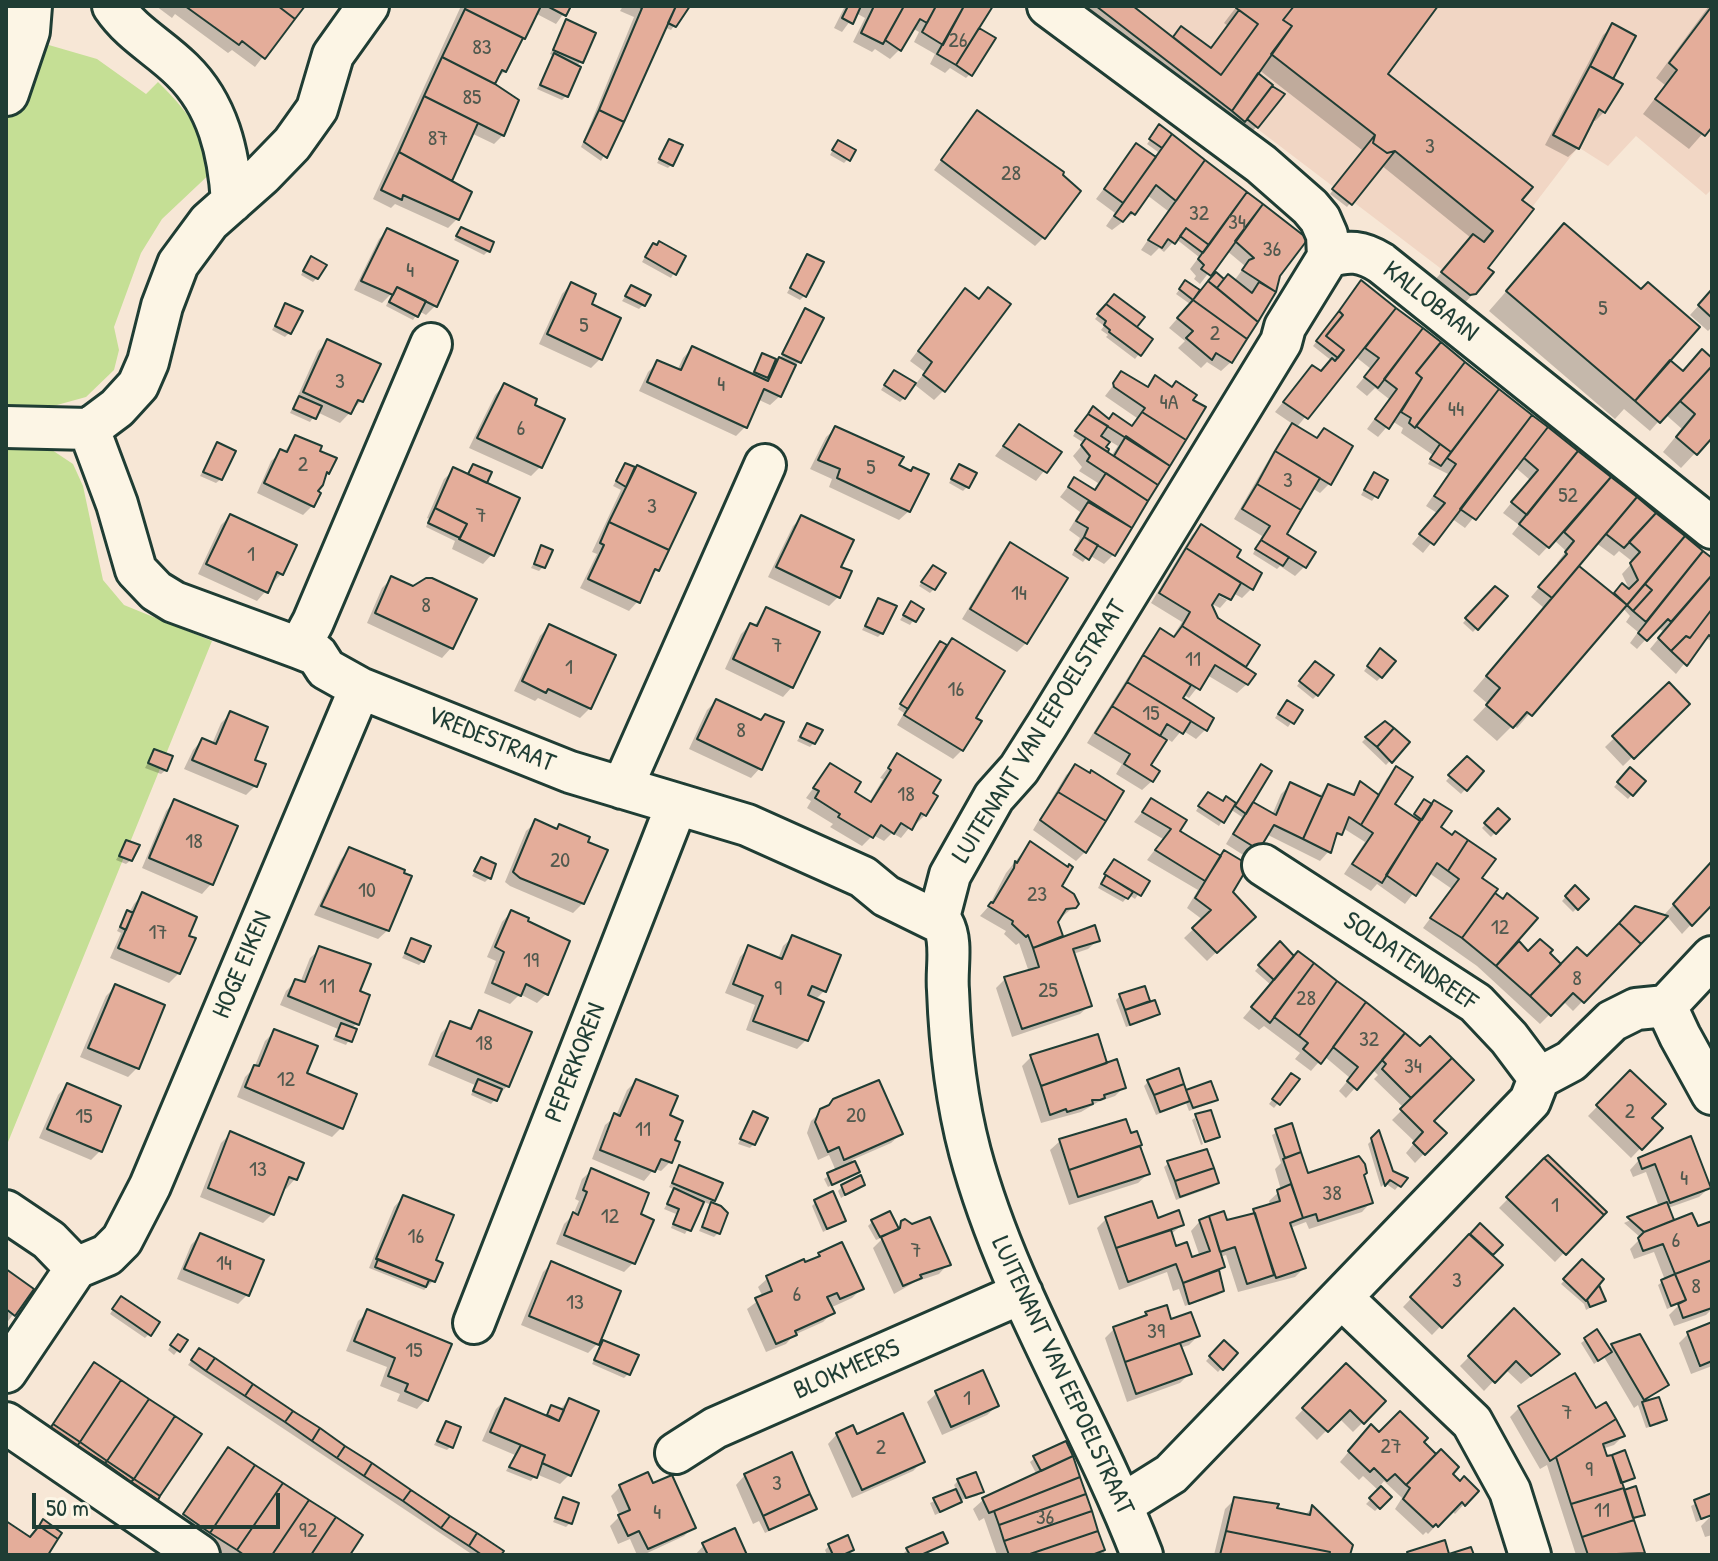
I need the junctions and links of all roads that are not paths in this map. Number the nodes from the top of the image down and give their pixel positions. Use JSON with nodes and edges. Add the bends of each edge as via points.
{"nodes":[{"id":1,"x":29,"y":6,"type":"edge"},
{"id":2,"x":113,"y":6,"type":"edge"},
{"id":3,"x":368,"y":6,"type":"edge"},
{"id":4,"x":1048,"y":6,"type":"edge"},
{"id":5,"x":6,"y":93,"type":"edge"},
{"id":6,"x":232,"y":202,"type":"junction"},
{"id":7,"x":1328,"y":257,"type":"junction"},
{"id":8,"x":431,"y":344,"type":"dead end"},
{"id":9,"x":6,"y":427,"type":"edge"},
{"id":10,"x":89,"y":429,"type":"junction"},
{"id":11,"x":765,"y":465,"type":"dead end"},
{"id":12,"x":1712,"y":528,"type":"edge"},
{"id":13,"x":299,"y":648,"type":"junction"},
{"id":14,"x":360,"y":688,"type":"junction"},
{"id":15,"x":622,"y":788,"type":"junction"},
{"id":16,"x":677,"y":804,"type":"junction"},
{"id":17,"x":1263,"y":865,"type":"dead end"},
{"id":18,"x":938,"y":921,"type":"junction"},
{"id":19,"x":1712,"y":957,"type":"edge"},
{"id":20,"x":1666,"y":1006,"type":"junction"},
{"id":21,"x":1539,"y":1078,"type":"junction"},
{"id":22,"x":1712,"y":1094,"type":"edge"},
{"id":23,"x":6,"y":1211,"type":"edge"},
{"id":24,"x":76,"y":1268,"type":"junction"},
{"id":25,"x":1022,"y":1293,"type":"junction"},
{"id":26,"x":1342,"y":1298,"type":"junction"},
{"id":27,"x":474,"y":1323,"type":"dead end"},
{"id":28,"x":6,"y":1372,"type":"edge"},
{"id":29,"x":6,"y":1423,"type":"edge"},
{"id":30,"x":676,"y":1453,"type":"dead end"},
{"id":31,"x":1123,"y":1504,"type":"junction"},
{"id":32,"x":199,"y":1555,"type":"edge"},
{"id":33,"x":1142,"y":1555,"type":"edge"},
{"id":34,"x":1530,"y":1555,"type":"edge"}],
"edges":[{"from":1,"to":5,"type":"main road","via":[[27,31]]},
{"from":2,"to":6,"type":"street","via":[[206,97],[221,134]]},
{"from":3,"to":6,"type":"street","via":[[333,55],[317,109],[276,162]]},
{"from":4,"to":7,"type":"street","via":[[1261,164],[1310,207],[1327,235]]},
{"from":6,"to":10,"type":"street","via":[[209,222],[178,264],[138,385]]},
{"from":7,"to":12,"type":"street","name":"KALLOBAAN","via":[[1345,251],[1365,253],[1381,263]]},
{"from":7,"to":18,"type":"street","name":"LUITENANT VAN EEPOELSTRAAT","via":[[1047,725],[994,797],[950,875]]},
{"from":8,"to":13,"type":"street"},
{"from":9,"to":10,"type":"street"},
{"from":10,"to":13,"type":"street","name":"VREDESTRAAT","via":[[136,570],[156,591]]},
{"from":11,"to":15,"type":"street"},
{"from":13,"to":14,"type":"street","name":"VREDESTRAAT","via":[[317,655],[326,669]]},
{"from":14,"to":15,"type":"street","name":"VREDESTRAAT"},
{"from":14,"to":24,"type":"street","name":"HOGE EIKEN","via":[[150,1186],[122,1240],[107,1255]]},
{"from":15,"to":16,"type":"street","name":"VREDESTRAAT"},
{"from":16,"to":18,"type":"street","name":"VREDESTRAAT","via":[[747,825],[863,877],[886,896]]},
{"from":16,"to":27,"type":"street","name":"PEPERKOREN"},
{"from":17,"to":21,"type":"street","name":"SOLDATENDREEF","via":[[1476,1003]]},
{"from":18,"to":25,"type":"street","name":"LUITENANT VAN EEPOELSTRAAT","via":[[947,933],[957,1090],[970,1152]]},
{"from":19,"to":20,"type":"street"},
{"from":20,"to":21,"type":"street","via":[[1636,1009],[1612,1021],[1571,1061]]},
{"from":20,"to":22,"type":"street"},
{"from":21,"to":26,"type":"street","via":[[1530,1101]]},
{"from":23,"to":24,"type":"street","via":[[49,1240]]},
{"from":24,"to":28,"type":"street"},
{"from":25,"to":30,"type":"street","name":"BLOKMEERS","via":[[715,1428]]},
{"from":25,"to":31,"type":"street","name":"LUITENANT VAN EEPOELSTRAAT"},
{"from":26,"to":31,"type":"street","via":[[1171,1474]]},
{"from":26,"to":34,"type":"street","via":[[1472,1422],[1510,1491]]},
{"from":29,"to":32,"type":"street"},
{"from":31,"to":33,"type":"street","name":"LUITENANT VAN EEPOELSTRAAT"}]}
